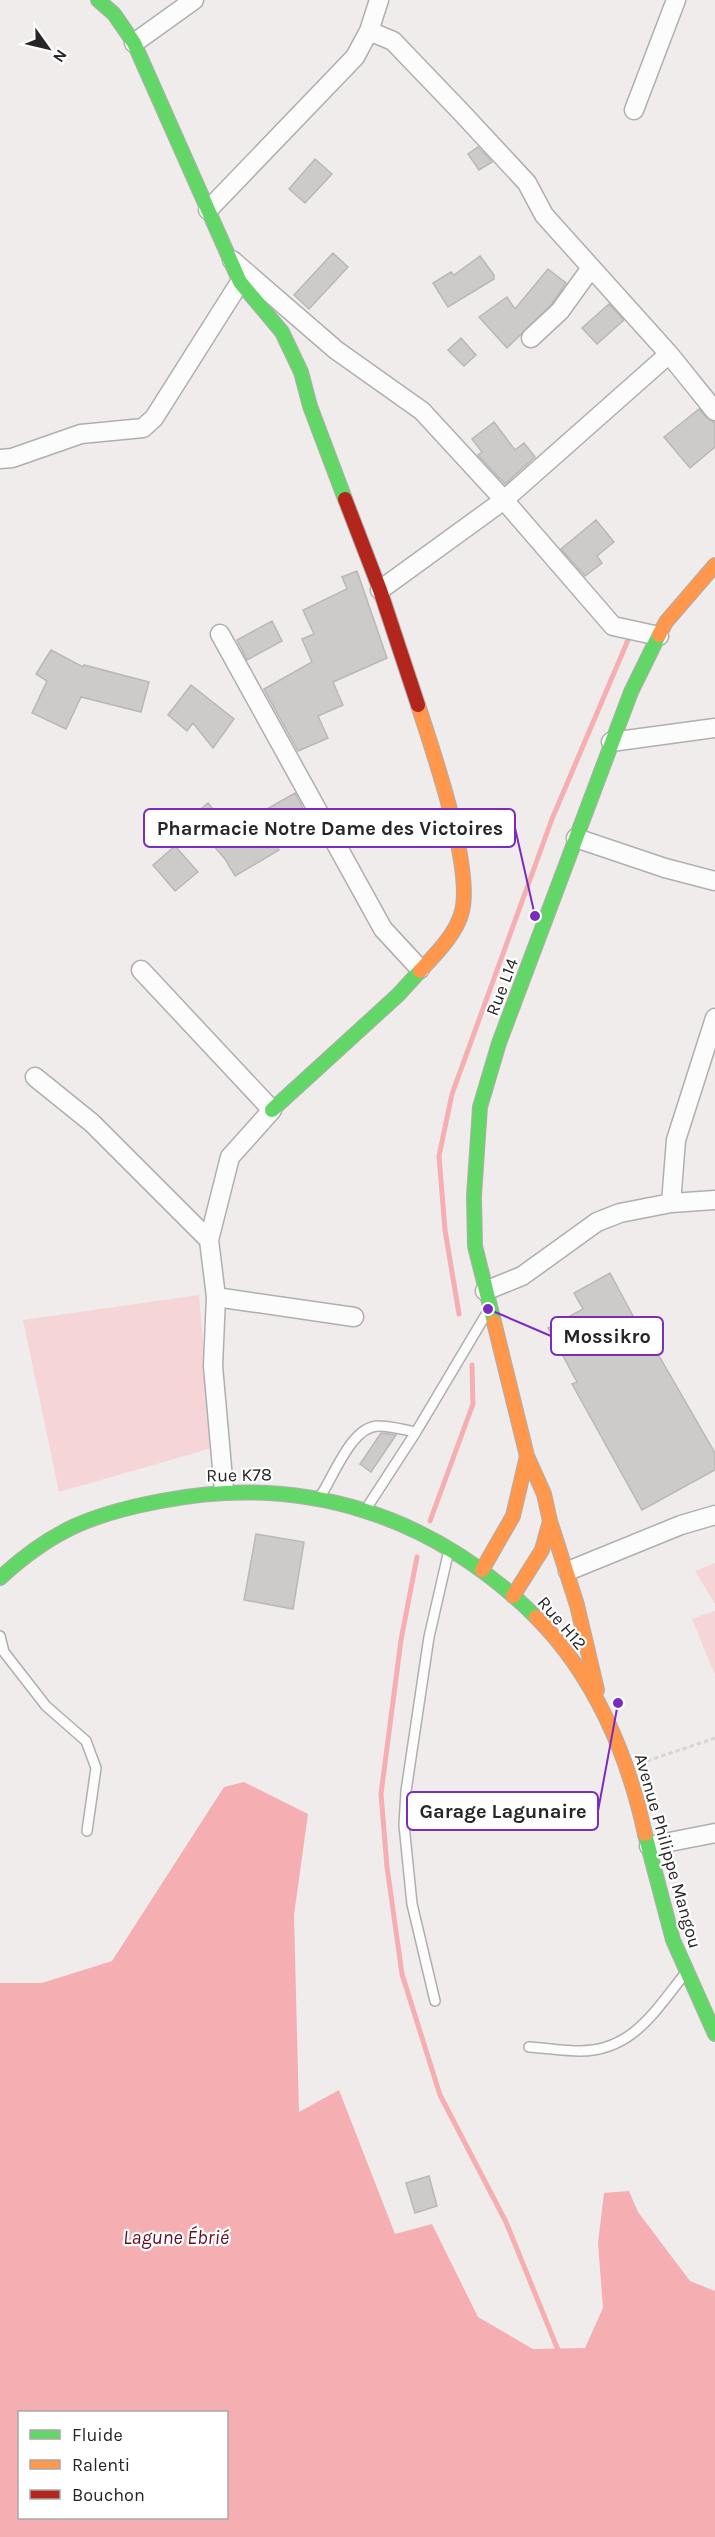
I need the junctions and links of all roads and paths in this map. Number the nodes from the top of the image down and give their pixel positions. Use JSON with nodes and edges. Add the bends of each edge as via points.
{"nodes":[{"id":1,"x":98,"y":0,"type":"edge"},
{"id":2,"x":194,"y":0,"type":"edge"},
{"id":3,"x":379,"y":0,"type":"edge"},
{"id":4,"x":676,"y":0,"type":"edge"},
{"id":5,"x":369,"y":31,"type":"junction"},
{"id":6,"x":134,"y":43,"type":"junction"},
{"id":7,"x":634,"y":110,"type":"dead end"},
{"id":8,"x":208,"y":210,"type":"junction"},
{"id":9,"x":231,"y":259,"type":"junction"},
{"id":10,"x":591,"y":268,"type":"junction"},
{"id":11,"x":240,"y":282,"type":"junction"},
{"id":12,"x":531,"y":338,"type":"dead end"},
{"id":13,"x":669,"y":354,"type":"junction"},
{"id":14,"x":712,"y":400,"type":"edge"},
{"id":15,"x":0,"y":459,"type":"edge"},
{"id":16,"x":504,"y":500,"type":"junction"},
{"id":17,"x":715,"y":565,"type":"edge"},
{"id":18,"x":380,"y":590,"type":"junction"},
{"id":19,"x":220,"y":634,"type":"dead end"},
{"id":20,"x":659,"y":636,"type":"junction"},
{"id":21,"x":715,"y":728,"type":"edge"},
{"id":22,"x":610,"y":742,"type":"junction"},
{"id":23,"x":576,"y":837,"type":"junction"},
{"id":24,"x":715,"y":881,"type":"edge"},
{"id":25,"x":420,"y":969,"type":"junction"},
{"id":26,"x":141,"y":970,"type":"dead end"},
{"id":27,"x":715,"y":1018,"type":"edge"},
{"id":28,"x":35,"y":1077,"type":"dead end"},
{"id":29,"x":272,"y":1110,"type":"junction"},
{"id":30,"x":715,"y":1200,"type":"edge"},
{"id":31,"x":671,"y":1203,"type":"junction"},
{"id":32,"x":209,"y":1240,"type":"junction"},
{"id":33,"x":485,"y":1291,"type":"junction"},
{"id":34,"x":216,"y":1297,"type":"junction"},
{"id":35,"x":489,"y":1309,"type":"junction"},
{"id":36,"x":354,"y":1317,"type":"dead end"},
{"id":37,"x":416,"y":1432,"type":"junction"},
{"id":38,"x":527,"y":1456,"type":"junction"},
{"id":39,"x":224,"y":1490,"type":"junction"},
{"id":40,"x":320,"y":1497,"type":"junction"},
{"id":41,"x":366,"y":1509,"type":"junction"},
{"id":42,"x":715,"y":1515,"type":"edge"},
{"id":43,"x":549,"y":1521,"type":"junction"},
{"id":44,"x":450,"y":1548,"type":"junction"},
{"id":45,"x":483,"y":1570,"type":"junction"},
{"id":46,"x":568,"y":1571,"type":"junction"},
{"id":47,"x":0,"y":1578,"type":"edge"},
{"id":48,"x":513,"y":1596,"type":"junction"},
{"id":49,"x":0,"y":1636,"type":"edge"},
{"id":50,"x":601,"y":1710,"type":"junction"},
{"id":51,"x":715,"y":1738,"type":"edge"},
{"id":52,"x":628,"y":1767,"type":"junction"},
{"id":53,"x":87,"y":1831,"type":"dead end"},
{"id":54,"x":715,"y":1833,"type":"edge"},
{"id":55,"x":649,"y":1846,"type":"junction"},
{"id":56,"x":685,"y":1973,"type":"junction"},
{"id":57,"x":435,"y":2001,"type":"dead end"},
{"id":58,"x":715,"y":2034,"type":"edge"},
{"id":59,"x":529,"y":2047,"type":"dead end"}],
"edges":[{"from":1,"to":6,"type":"street","via":[[114,14]]},
{"from":2,"to":6,"type":"street"},
{"from":3,"to":5,"type":"street"},
{"from":4,"to":7,"type":"street"},
{"from":5,"to":8,"type":"street","via":[[355,57]]},
{"from":5,"to":10,"type":"street","via":[[393,41],[462,112],[528,183],[544,215]]},
{"from":6,"to":8,"type":"street"},
{"from":8,"to":9,"type":"street"},
{"from":9,"to":11,"type":"street"},
{"from":9,"to":16,"type":"street","via":[[336,350],[422,411]]},
{"from":10,"to":12,"type":"street","via":[[560,311]]},
{"from":10,"to":13,"type":"street"},
{"from":11,"to":15,"type":"street","via":[[154,418],[143,428],[81,434]]},
{"from":11,"to":18,"type":"street","via":[[282,332],[302,372],[310,406]]},
{"from":13,"to":14,"type":"street"},
{"from":13,"to":16,"type":"street"},
{"from":16,"to":18,"type":"street"},
{"from":16,"to":20,"type":"street","via":[[613,626]]},
{"from":17,"to":20,"type":"street","name":"Rue L14","via":[[666,622]]},
{"from":18,"to":25,"type":"street","via":[[440,772],[466,886],[462,913],[442,946]]},
{"from":19,"to":25,"type":"street","via":[[383,928]]},
{"from":20,"to":22,"type":"street","name":"Rue L14"},
{"from":21,"to":22,"type":"street"},
{"from":22,"to":23,"type":"street","name":"Rue L14"},
{"from":23,"to":24,"type":"street"},
{"from":23,"to":33,"type":"street","name":"Rue L14","via":[[499,1043],[480,1107],[473,1228]]},
{"from":25,"to":29,"type":"street","via":[[398,995]]},
{"from":26,"to":29,"type":"street"},
{"from":27,"to":31,"type":"street","via":[[676,1140]]},
{"from":28,"to":32,"type":"street","via":[[92,1123]]},
{"from":29,"to":32,"type":"street","via":[[230,1157]]},
{"from":30,"to":31,"type":"street"},
{"from":31,"to":33,"type":"street","via":[[597,1222],[522,1276]]},
{"from":32,"to":34,"type":"street"},
{"from":33,"to":35,"type":"street","name":"Rue L14"},
{"from":34,"to":36,"type":"street"},
{"from":34,"to":39,"type":"street","via":[[213,1366]]},
{"from":35,"to":37,"type":"lane"},
{"from":35,"to":38,"type":"street","name":"Rue L14"},
{"from":37,"to":40,"type":"lane","via":[[378,1425],[366,1429],[349,1447]]},
{"from":37,"to":41,"type":"lane"},
{"from":38,"to":43,"type":"street","name":"Rue L14","via":[[544,1494]]},
{"from":38,"to":45,"type":"street","name":"Rue L14","via":[[513,1522]]},
{"from":39,"to":40,"type":"street","name":"Rue K78"},
{"from":39,"to":47,"type":"street","name":"Rue K78","via":[[153,1501],[91,1518],[36,1545]]},
{"from":40,"to":41,"type":"street","name":"Rue K78"},
{"from":41,"to":44,"type":"street","name":"Rue K78"},
{"from":42,"to":46,"type":"street"},
{"from":43,"to":46,"type":"street"},
{"from":43,"to":48,"type":"street","name":"Rue L14","via":[[542,1550]]},
{"from":44,"to":45,"type":"street","name":"Rue K78"},
{"from":44,"to":57,"type":"lane","via":[[429,1636],[404,1825],[412,1904]]},
{"from":45,"to":48,"type":"street","name":"Rue H12"},
{"from":46,"to":50,"type":"street"},
{"from":48,"to":50,"type":"street","name":"Rue H12","via":[[560,1643]]},
{"from":49,"to":53,"type":"lane","via":[[4,1652],[46,1706],[86,1741],[96,1768]]},
{"from":50,"to":52,"type":"street","name":"Avenue Philippe Mangou"},
{"from":51,"to":52,"type":"path"},
{"from":52,"to":55,"type":"street","name":"Avenue Philippe Mangou"},
{"from":54,"to":55,"type":"street"},
{"from":55,"to":56,"type":"street","name":"Avenue Philippe Mangou","via":[[663,1908]]},
{"from":56,"to":58,"type":"street","name":"Avenue Philippe Mangou"},
{"from":56,"to":59,"type":"lane","via":[[626,2040],[582,2052]]}]}
